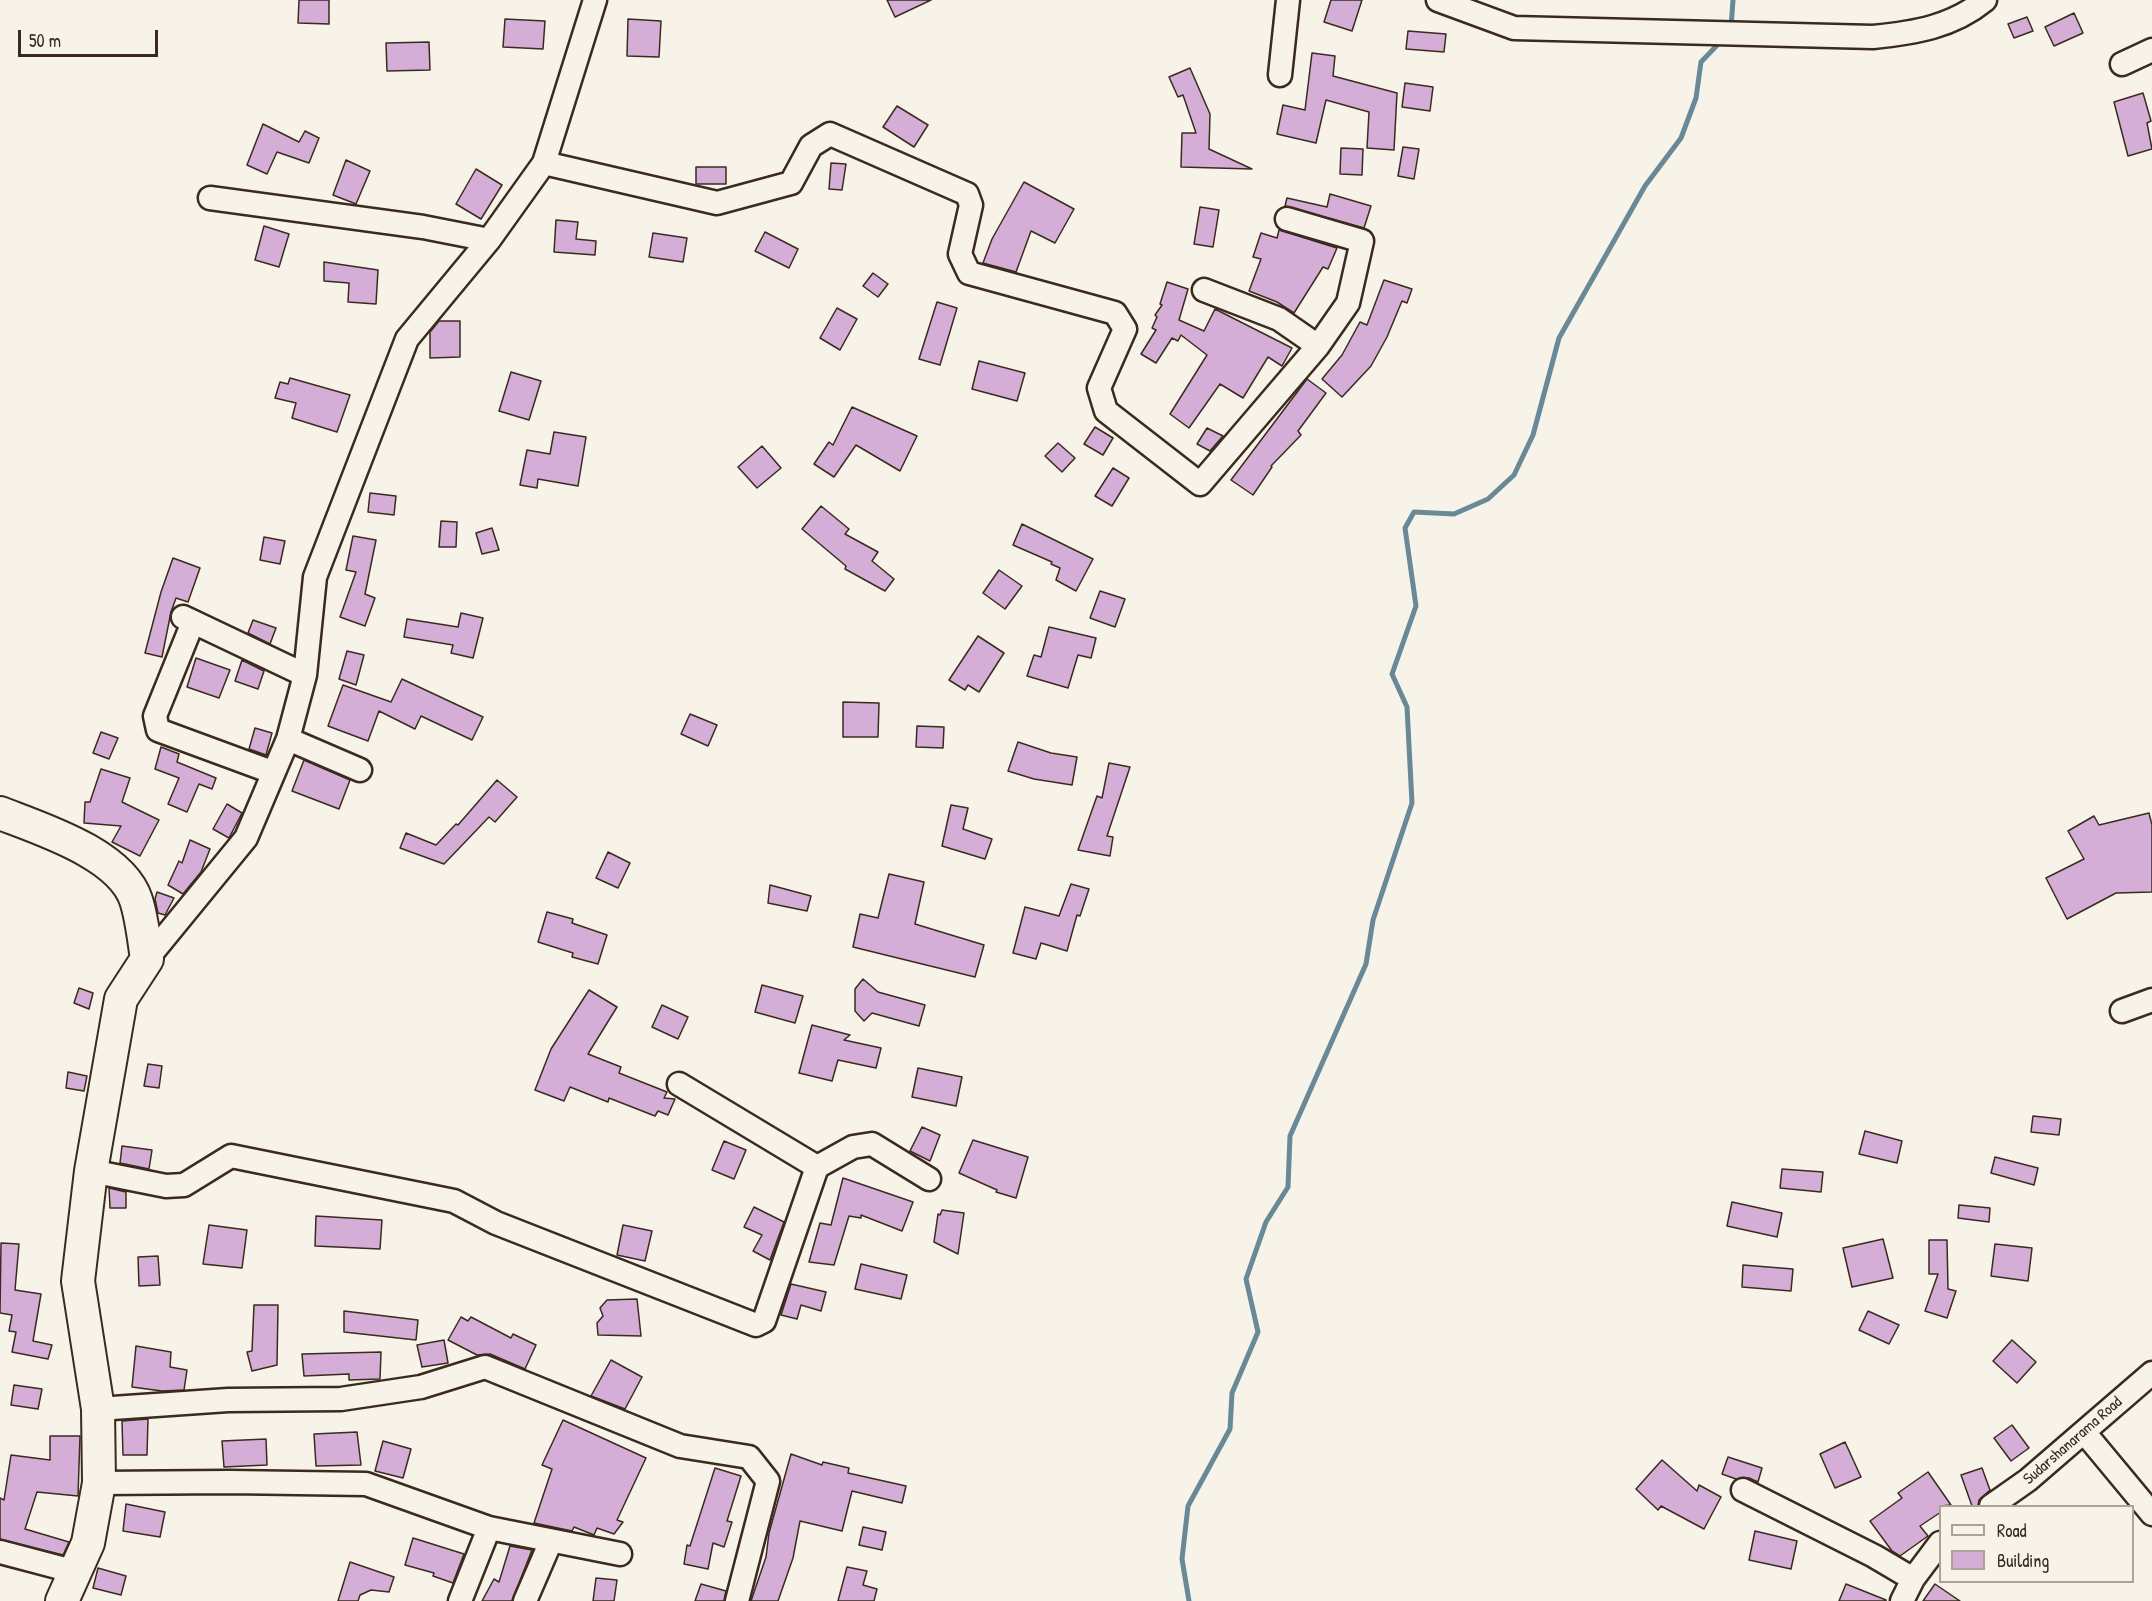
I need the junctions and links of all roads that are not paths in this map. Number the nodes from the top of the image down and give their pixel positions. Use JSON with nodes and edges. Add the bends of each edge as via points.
{"nodes":[{"id":1,"x":595,"y":0,"type":"edge"},
{"id":2,"x":1288,"y":0,"type":"edge"},
{"id":3,"x":1438,"y":0,"type":"edge"},
{"id":4,"x":1984,"y":0,"type":"edge"},
{"id":5,"x":2152,"y":50,"type":"edge"},
{"id":6,"x":2121,"y":64,"type":"dead end"},
{"id":7,"x":1280,"y":75,"type":"dead end"},
{"id":8,"x":544,"y":163,"type":"junction"},
{"id":9,"x":210,"y":198,"type":"dead end"},
{"id":10,"x":1287,"y":219,"type":"dead end"},
{"id":11,"x":489,"y":240,"type":"junction"},
{"id":12,"x":1204,"y":290,"type":"dead end"},
{"id":13,"x":1318,"y":346,"type":"junction"},
{"id":14,"x":305,"y":675,"type":"junction"},
{"id":15,"x":288,"y":739,"type":"junction"},
{"id":16,"x":360,"y":770,"type":"dead end"},
{"id":17,"x":272,"y":772,"type":"junction"},
{"id":18,"x":0,"y":813,"type":"edge"},
{"id":19,"x":147,"y":959,"type":"junction"},
{"id":20,"x":2152,"y":1000,"type":"edge"},
{"id":21,"x":2122,"y":1011,"type":"dead end"},
{"id":22,"x":679,"y":1084,"type":"dead end"},
{"id":23,"x":817,"y":1167,"type":"junction"},
{"id":24,"x":91,"y":1171,"type":"junction"},
{"id":25,"x":929,"y":1179,"type":"dead end"},
{"id":26,"x":2152,"y":1373,"type":"edge"},
{"id":27,"x":98,"y":1409,"type":"junction"},
{"id":28,"x":2084,"y":1432,"type":"junction"},
{"id":29,"x":99,"y":1483,"type":"junction"},
{"id":30,"x":1743,"y":1490,"type":"dead end"},
{"id":31,"x":1992,"y":1505,"type":"edge"},
{"id":32,"x":2152,"y":1514,"type":"edge"},
{"id":33,"x":489,"y":1528,"type":"junction"},
{"id":34,"x":551,"y":1541,"type":"junction"},
{"id":35,"x":1939,"y":1546,"type":"edge"},
{"id":36,"x":0,"y":1552,"type":"edge"},
{"id":37,"x":620,"y":1554,"type":"dead end"},
{"id":38,"x":76,"y":1572,"type":"junction"},
{"id":39,"x":541,"y":1572,"type":"dead end"},
{"id":40,"x":1913,"y":1579,"type":"junction"},
{"id":41,"x":62,"y":1601,"type":"edge"},
{"id":42,"x":460,"y":1601,"type":"edge"},
{"id":43,"x":526,"y":1601,"type":"edge"},
{"id":44,"x":737,"y":1601,"type":"edge"},
{"id":45,"x":1902,"y":1601,"type":"edge"}],
"edges":[{"from":1,"to":8,"type":"street"},
{"from":2,"to":7,"type":"street"},
{"from":3,"to":4,"type":"street","via":[[1514,28],[1873,37],[1913,33],[1966,15]]},
{"from":5,"to":6,"type":"street"},
{"from":8,"to":11,"type":"street"},
{"from":8,"to":13,"type":"street","via":[[717,203],[791,183],[811,146],[830,134],[967,194],[972,205],[960,254],[969,273],[1115,313],[1125,328],[1099,388],[1106,411],[1200,484]]},
{"from":9,"to":11,"type":"street","via":[[423,227]]},
{"from":10,"to":13,"type":"street","via":[[1362,241],[1348,303]]},
{"from":11,"to":14,"type":"street","via":[[407,339],[315,577]]},
{"from":12,"to":13,"type":"street","via":[[1279,319]]},
{"from":14,"to":15,"type":"street"},
{"from":14,"to":17,"type":"street","via":[[188,619],[155,716],[158,730]]},
{"from":15,"to":16,"type":"street"},
{"from":15,"to":17,"type":"street"},
{"from":17,"to":19,"type":"street","via":[[246,838]]},
{"from":18,"to":19,"type":"street","via":[[83,846],[125,881],[136,899]]},
{"from":19,"to":24,"type":"street","via":[[121,999]]},
{"from":20,"to":21,"type":"street"},
{"from":22,"to":23,"type":"street"},
{"from":23,"to":24,"type":"street","via":[[764,1321],[756,1325],[496,1222],[454,1201],[231,1156],[184,1185],[166,1186]]},
{"from":23,"to":25,"type":"street","via":[[853,1147],[872,1144]]},
{"from":24,"to":27,"type":"street","via":[[78,1281]]},
{"from":26,"to":28,"type":"street","name":"Sudarshanarama Road"},
{"from":27,"to":29,"type":"street"},
{"from":27,"to":44,"type":"street","via":[[228,1400],[341,1399],[421,1387],[485,1367],[680,1446],[749,1457],[768,1481]]},
{"from":28,"to":31,"type":"street","name":"Sudarshanarama Road"},
{"from":28,"to":32,"type":"street"},
{"from":29,"to":33,"type":"street","via":[[366,1484]]},
{"from":29,"to":38,"type":"street","via":[[88,1543]]},
{"from":30,"to":40,"type":"street"},
{"from":33,"to":34,"type":"street"},
{"from":33,"to":42,"type":"street"},
{"from":34,"to":37,"type":"street"},
{"from":34,"to":43,"type":"street"},
{"from":35,"to":40,"type":"street"},
{"from":36,"to":38,"type":"street"},
{"from":38,"to":41,"type":"street"},
{"from":39,"to":43,"type":"street"},
{"from":40,"to":45,"type":"street"}]}
